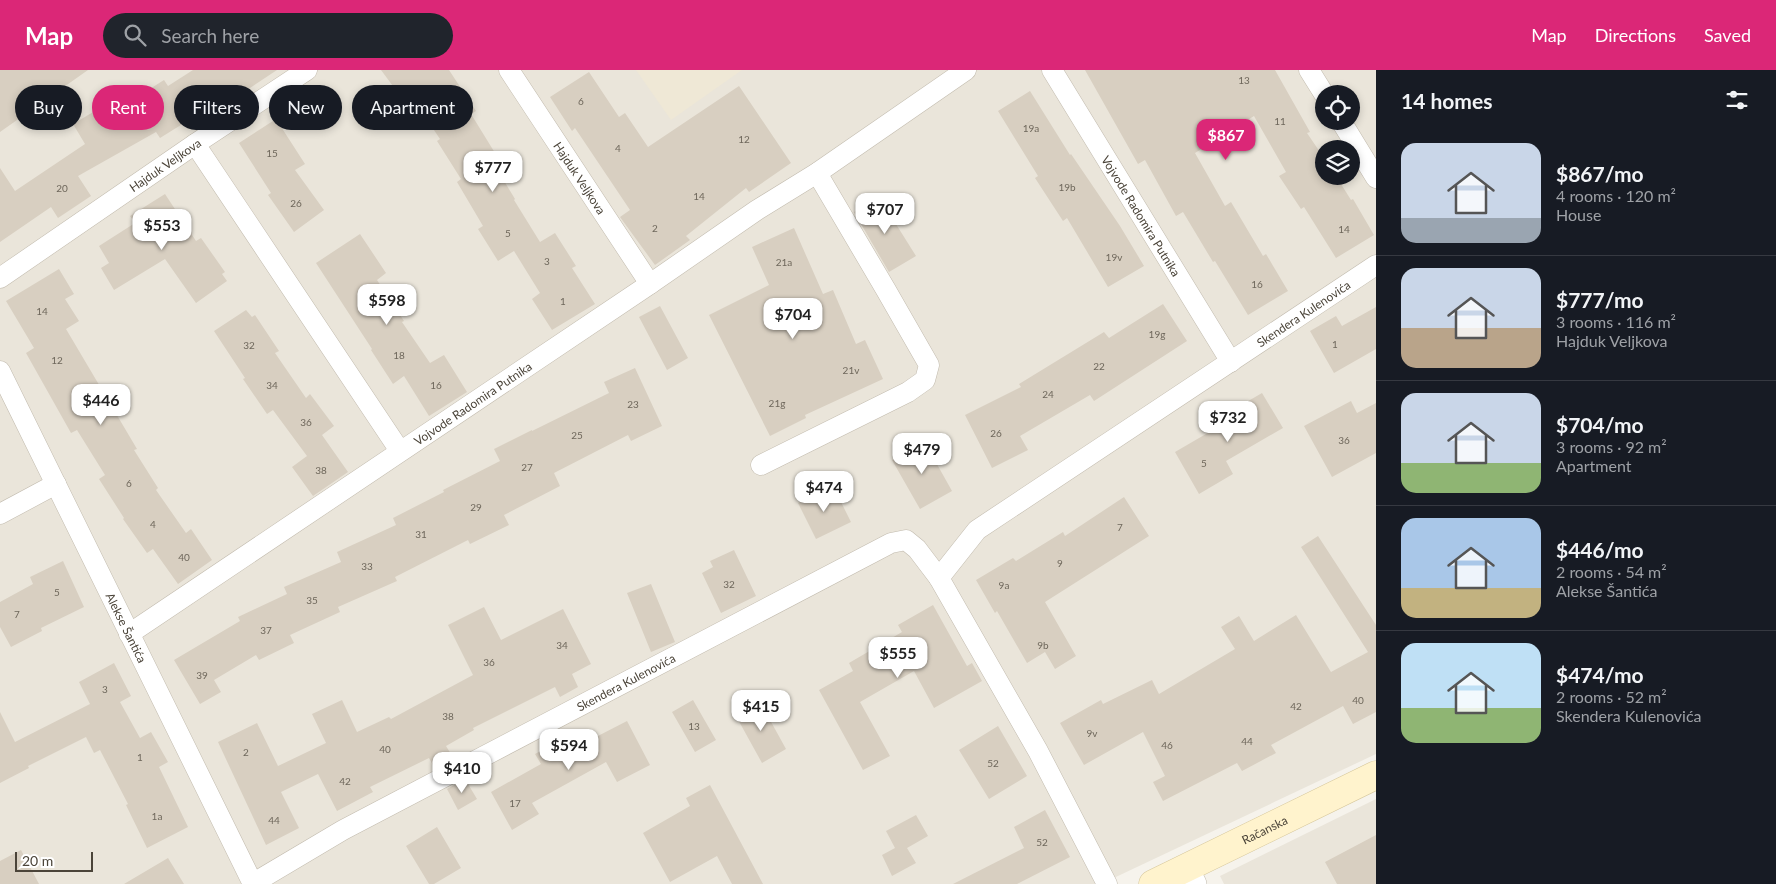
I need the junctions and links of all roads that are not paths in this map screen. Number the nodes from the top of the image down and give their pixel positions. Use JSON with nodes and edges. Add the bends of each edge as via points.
{"nodes":[{"id":1,"x":306,"y":70,"type":"edge"},
{"id":2,"x":508,"y":70,"type":"edge"},
{"id":3,"x":966,"y":70,"type":"edge"},
{"id":4,"x":1052,"y":70,"type":"edge"},
{"id":5,"x":1309,"y":70,"type":"edge"},
{"id":6,"x":1318,"y":85,"type":"edge"},
{"id":7,"x":1347,"y":130,"type":"edge"},
{"id":8,"x":195,"y":144,"type":"junction"},
{"id":9,"x":817,"y":173,"type":"junction"},
{"id":10,"x":1376,"y":178,"type":"edge"},
{"id":11,"x":1376,"y":265,"type":"edge"},
{"id":12,"x":0,"y":278,"type":"edge"},
{"id":13,"x":650,"y":284,"type":"junction"},
{"id":14,"x":1231,"y":362,"type":"junction"},
{"id":15,"x":0,"y":371,"type":"edge"},
{"id":16,"x":400,"y":451,"type":"junction"},
{"id":17,"x":761,"y":465,"type":"dead end"},
{"id":18,"x":56,"y":484,"type":"junction"},
{"id":19,"x":0,"y":514,"type":"edge"},
{"id":20,"x":939,"y":578,"type":"junction"},
{"id":21,"x":129,"y":634,"type":"junction"},
{"id":22,"x":1376,"y":775,"type":"edge"},
{"id":23,"x":1190,"y":876,"type":"edge"},
{"id":24,"x":253,"y":884,"type":"edge"},
{"id":25,"x":1107,"y":884,"type":"edge"},
{"id":26,"x":1153,"y":884,"type":"edge"}],
"edges":[{"from":1,"to":8,"type":"street","name":"Hajduk Veljkova"},
{"from":2,"to":13,"type":"street","name":"Hajduk Veljkova"},
{"from":3,"to":9,"type":"street","name":"Vojvode Radomira Putnika"},
{"from":4,"to":14,"type":"street","name":"Vojvode Radomira Putnika"},
{"from":5,"to":6,"type":"street"},
{"from":7,"to":10,"type":"street"},
{"from":8,"to":12,"type":"street","name":"Hajduk Veljkova"},
{"from":8,"to":16,"type":"street"},
{"from":9,"to":13,"type":"street","name":"Vojvode Radomira Putnika"},
{"from":9,"to":17,"type":"street","via":[[929,366],[925,380],[908,392]]},
{"from":11,"to":14,"type":"street","name":"Skendera Kulenovića"},
{"from":13,"to":16,"type":"street","name":"Vojvode Radomira Putnika"},
{"from":14,"to":20,"type":"street","name":"Skendera Kulenovića","via":[[976,530]]},
{"from":15,"to":18,"type":"street","name":"Alekse Šantića"},
{"from":16,"to":21,"type":"street","name":"Vojvode Radomira Putnika"},
{"from":18,"to":19,"type":"street"},
{"from":18,"to":21,"type":"street","name":"Alekse Šantića"},
{"from":20,"to":24,"type":"street","name":"Skendera Kulenovića","via":[[906,540],[891,543],[343,830]]},
{"from":20,"to":25,"type":"street","via":[[1038,751]]},
{"from":21,"to":24,"type":"street","name":"Alekse Šantića"},
{"from":22,"to":23,"type":"main road","name":"Račanska"},
{"from":23,"to":26,"type":"main road","name":"Račanska"}]}
